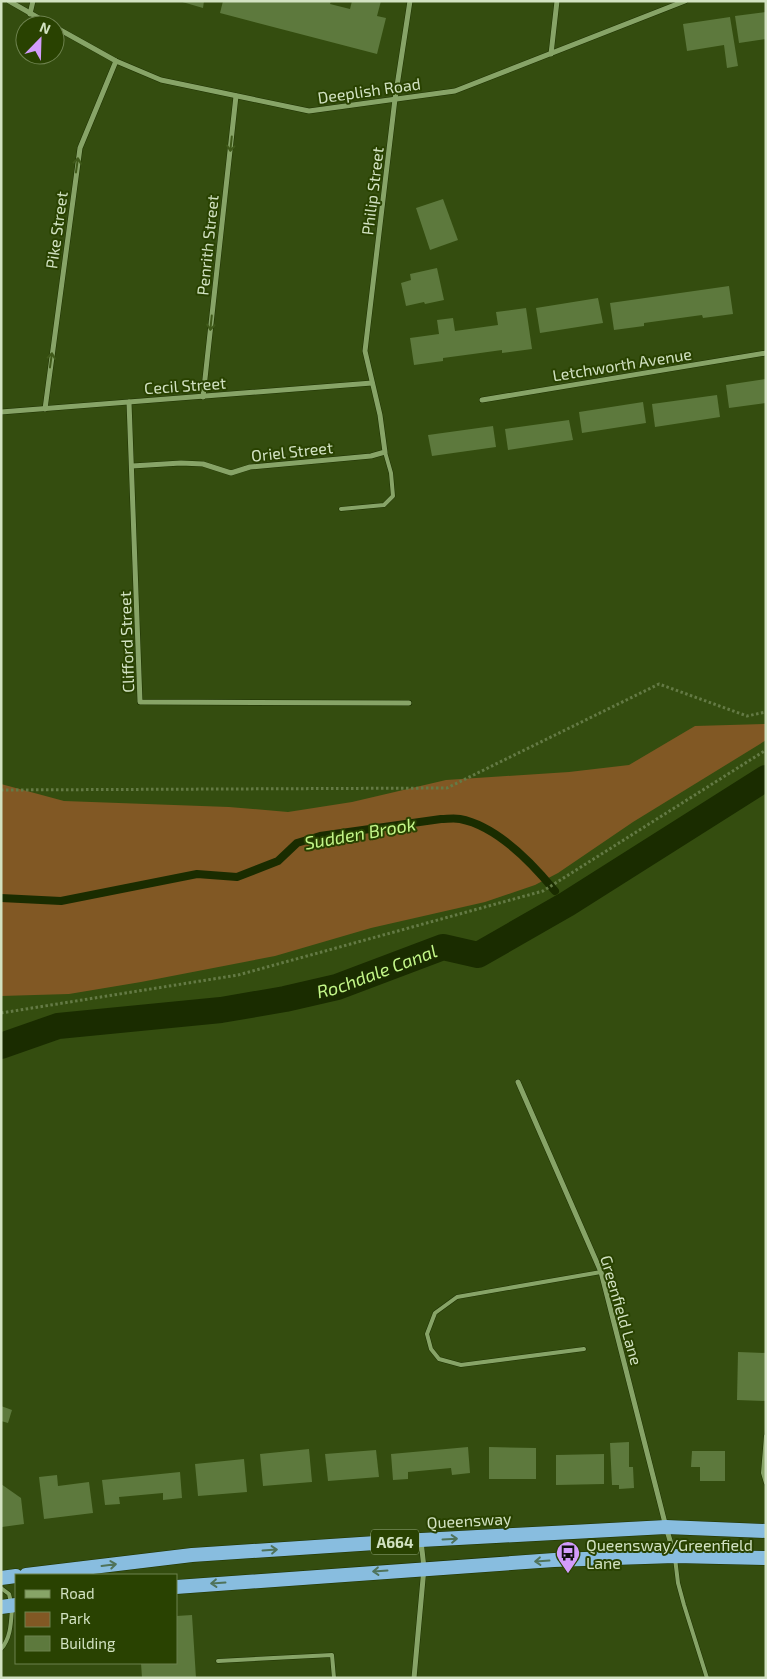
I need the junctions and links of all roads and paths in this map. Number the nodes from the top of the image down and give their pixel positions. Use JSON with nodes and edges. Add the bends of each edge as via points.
{"nodes":[{"id":1,"x":9,"y":1,"type":"edge"},
{"id":2,"x":33,"y":1,"type":"edge"},
{"id":3,"x":410,"y":1,"type":"edge"},
{"id":4,"x":557,"y":1,"type":"edge"},
{"id":5,"x":685,"y":1,"type":"edge"},
{"id":6,"x":30,"y":14,"type":"joint"},
{"id":7,"x":65,"y":33,"type":"edge"},
{"id":8,"x":551,"y":54,"type":"junction"},
{"id":9,"x":116,"y":61,"type":"junction"},
{"id":10,"x":236,"y":96,"type":"junction"},
{"id":11,"x":396,"y":99,"type":"junction"},
{"id":12,"x":766,"y":353,"type":"edge"},
{"id":13,"x":372,"y":383,"type":"junction"},
{"id":14,"x":203,"y":396,"type":"junction"},
{"id":15,"x":482,"y":400,"type":"dead end"},
{"id":16,"x":130,"y":402,"type":"junction"},
{"id":17,"x":44,"y":409,"type":"junction"},
{"id":18,"x":1,"y":412,"type":"edge"},
{"id":19,"x":385,"y":452,"type":"junction"},
{"id":20,"x":132,"y":466,"type":"junction"},
{"id":21,"x":341,"y":509,"type":"dead end"},
{"id":22,"x":409,"y":702,"type":"dead end"},
{"id":23,"x":766,"y":712,"type":"edge"},
{"id":24,"x":766,"y":750,"type":"edge"},
{"id":25,"x":1,"y":790,"type":"edge"},
{"id":26,"x":1,"y":1013,"type":"edge"},
{"id":27,"x":518,"y":1082,"type":"dead end"},
{"id":28,"x":601,"y":1272,"type":"junction"},
{"id":29,"x":584,"y":1348,"type":"dead end"},
{"id":30,"x":766,"y":1436,"type":"edge"},
{"id":31,"x":766,"y":1482,"type":"edge"},
{"id":32,"x":666,"y":1527,"type":"junction"},
{"id":33,"x":766,"y":1531,"type":"edge"},
{"id":34,"x":421,"y":1540,"type":"junction"},
{"id":35,"x":675,"y":1556,"type":"junction"},
{"id":36,"x":766,"y":1558,"type":"edge"},
{"id":37,"x":424,"y":1568,"type":"junction"},
{"id":38,"x":34,"y":1574,"type":"edge"},
{"id":39,"x":15,"y":1576,"type":"edge"},
{"id":40,"x":1,"y":1578,"type":"edge"},
{"id":41,"x":178,"y":1587,"type":"edge"},
{"id":42,"x":1,"y":1588,"type":"edge"},
{"id":43,"x":10,"y":1606,"type":"edge"},
{"id":44,"x":1,"y":1648,"type":"edge"},
{"id":45,"x":218,"y":1661,"type":"dead end"},
{"id":46,"x":334,"y":1678,"type":"edge"},
{"id":47,"x":414,"y":1678,"type":"edge"},
{"id":48,"x":708,"y":1678,"type":"edge"}],
"edges":[{"from":1,"to":6,"type":"street"},
{"from":2,"to":6,"type":"street"},
{"from":3,"to":11,"type":"street","name":"Philip Street"},
{"from":4,"to":8,"type":"street"},
{"from":5,"to":8,"type":"street","name":"Deeplish Road"},
{"from":7,"to":9,"type":"street","name":"Deeplish Road"},
{"from":8,"to":11,"type":"street","name":"Deeplish Road","via":[[455,91]]},
{"from":9,"to":10,"type":"street","name":"Deeplish Road","via":[[161,80]]},
{"from":17,"to":9,"type":"street","name":"Pike Street","one_way":true,"via":[[80,148]]},
{"from":10,"to":11,"type":"street","name":"Deeplish Road","via":[[309,111]]},
{"from":10,"to":14,"type":"street","name":"Penrith Street","one_way":true},
{"from":11,"to":13,"type":"street","name":"Philip Street","via":[[365,351]]},
{"from":12,"to":15,"type":"street","name":"Letchworth Avenue"},
{"from":13,"to":14,"type":"street","name":"Cecil Street"},
{"from":13,"to":19,"type":"street"},
{"from":14,"to":16,"type":"street","name":"Cecil Street"},
{"from":16,"to":17,"type":"street","name":"Cecil Street"},
{"from":16,"to":20,"type":"street","name":"Clifford Street"},
{"from":17,"to":18,"type":"street","name":"Cecil Street"},
{"from":19,"to":20,"type":"street","name":"Oriel Street","via":[[363,457],[250,467],[231,473],[203,464]]},
{"from":19,"to":21,"type":"lane","via":[[393,496],[384,505]]},
{"from":20,"to":22,"type":"street","name":"Clifford Street","via":[[140,702]]},
{"from":23,"to":25,"type":"path","via":[[747,716],[658,684],[447,788]]},
{"from":24,"to":26,"type":"path","via":[[543,891],[238,975]]},
{"from":27,"to":28,"type":"street","name":"Greenfield Lane"},
{"from":28,"to":29,"type":"lane","via":[[457,1296],[435,1313],[427,1334],[430,1349],[439,1359],[461,1365]]},
{"from":28,"to":32,"type":"street","name":"Greenfield Lane"},
{"from":30,"to":31,"type":"lane","via":[[762,1473]]},
{"from":32,"to":33,"type":"highway","name":"Queensway","number":"A664"},
{"from":34,"to":32,"type":"highway","name":"Queensway","number":"A664","one_way":true},
{"from":32,"to":35,"type":"street","name":"Greenfield Lane"},
{"from":34,"to":37,"type":"street"},
{"from":38,"to":34,"type":"highway","name":"Queensway","number":"A664","one_way":true,"via":[[192,1554]]},
{"from":35,"to":36,"type":"highway","number":"A664"},
{"from":35,"to":37,"type":"highway","number":"A664","one_way":true},
{"from":35,"to":48,"type":"lane","via":[[682,1598]]},
{"from":37,"to":41,"type":"highway","number":"A664","one_way":true},
{"from":37,"to":47,"type":"street"},
{"from":39,"to":40,"type":"highway"},
{"from":42,"to":43,"type":"lane","via":[[9,1594]]},
{"from":43,"to":44,"type":"lane","via":[[11,1624],[6,1644]]},
{"from":45,"to":46,"type":"lane","via":[[332,1655]]}]}
